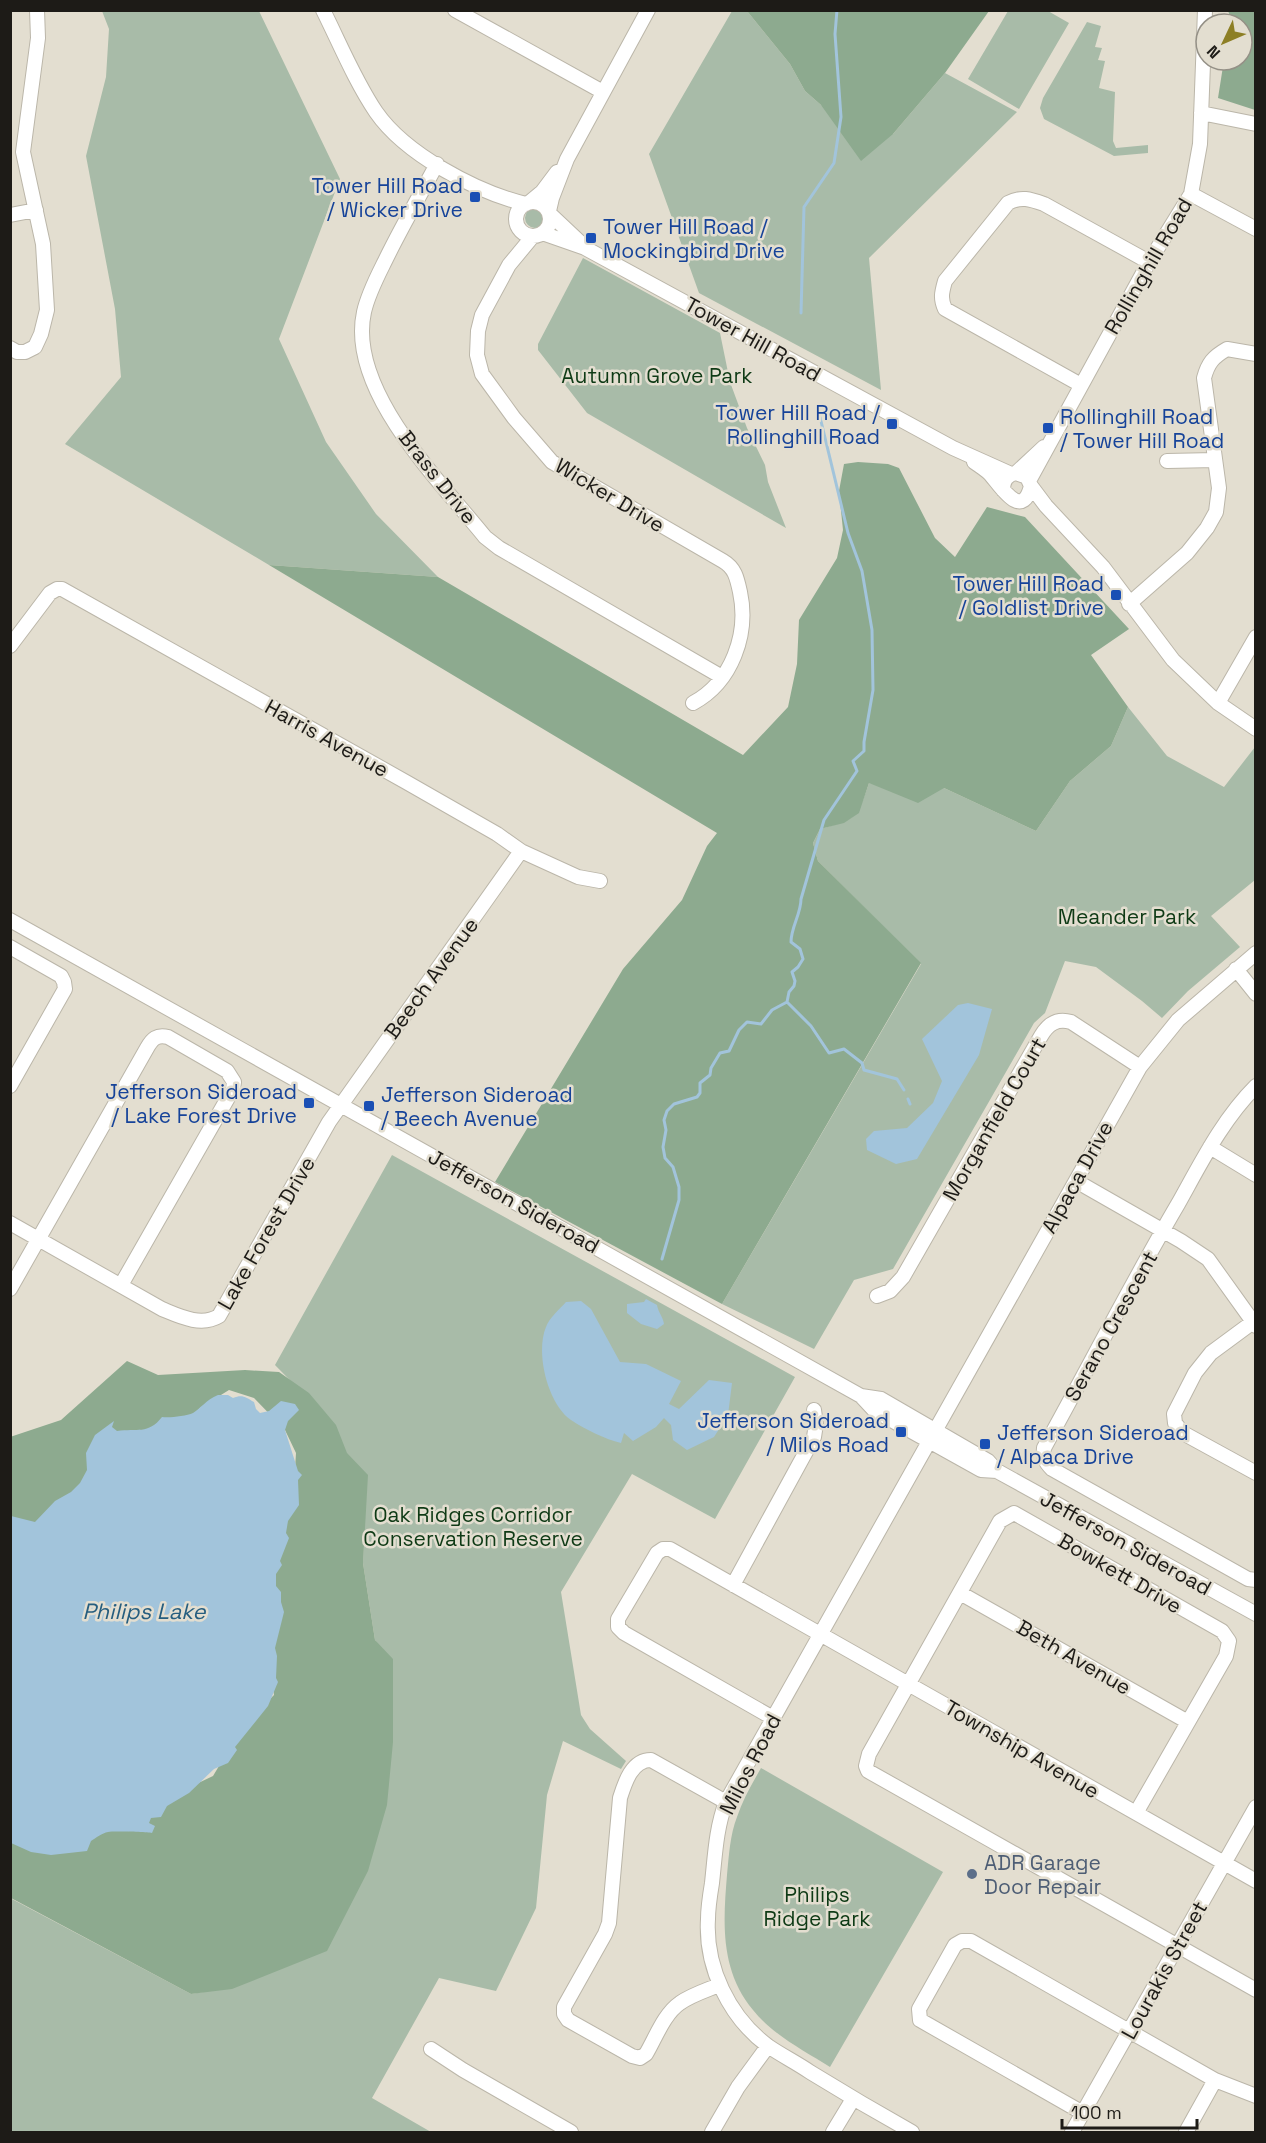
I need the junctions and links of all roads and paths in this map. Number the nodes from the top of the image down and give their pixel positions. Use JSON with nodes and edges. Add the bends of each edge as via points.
{"nodes":[{"id":1,"x":37,"y":10,"type":"edge"},
{"id":2,"x":455,"y":10,"type":"edge"},
{"id":3,"x":648,"y":10,"type":"edge"},
{"id":4,"x":1205,"y":10,"type":"edge"},
{"id":5,"x":324,"y":11,"type":"edge"},
{"id":6,"x":603,"y":92,"type":"junction"},
{"id":7,"x":1201,"y":113,"type":"junction"},
{"id":8,"x":1256,"y":124,"type":"edge"},
{"id":9,"x":567,"y":159,"type":"junction"},
{"id":10,"x":437,"y":164,"type":"junction"},
{"id":11,"x":484,"y":190,"type":"junction"},
{"id":12,"x":1191,"y":194,"type":"junction"},
{"id":13,"x":528,"y":203,"type":"junction"},
{"id":14,"x":36,"y":210,"type":"junction"},
{"id":15,"x":549,"y":213,"type":"junction"},
{"id":16,"x":10,"y":215,"type":"edge"},
{"id":17,"x":1256,"y":229,"type":"edge"},
{"id":18,"x":528,"y":230,"type":"junction"},
{"id":19,"x":585,"y":248,"type":"junction"},
{"id":20,"x":1149,"y":262,"type":"junction"},
{"id":21,"x":10,"y":348,"type":"edge"},
{"id":22,"x":1256,"y":354,"type":"edge"},
{"id":23,"x":1081,"y":385,"type":"junction"},
{"id":24,"x":1053,"y":436,"type":"junction"},
{"id":25,"x":953,"y":448,"type":"junction"},
{"id":26,"x":1215,"y":460,"type":"junction"},
{"id":27,"x":1167,"y":461,"type":"dead end"},
{"id":28,"x":1013,"y":473,"type":"junction"},
{"id":29,"x":1030,"y":484,"type":"junction"},
{"id":30,"x":1003,"y":490,"type":"junction"},
{"id":31,"x":1021,"y":500,"type":"junction"},
{"id":32,"x":1079,"y":540,"type":"junction"},
{"id":33,"x":1129,"y":604,"type":"junction"},
{"id":34,"x":1256,"y":638,"type":"edge"},
{"id":35,"x":10,"y":646,"type":"edge"},
{"id":36,"x":722,"y":677,"type":"junction"},
{"id":37,"x":693,"y":703,"type":"dead end"},
{"id":38,"x":1218,"y":703,"type":"junction"},
{"id":39,"x":1256,"y":729,"type":"edge"},
{"id":40,"x":521,"y":851,"type":"junction"},
{"id":41,"x":600,"y":881,"type":"dead end"},
{"id":42,"x":10,"y":920,"type":"edge"},
{"id":43,"x":10,"y":947,"type":"edge"},
{"id":44,"x":1256,"y":953,"type":"edge"},
{"id":45,"x":1236,"y":969,"type":"junction"},
{"id":46,"x":1256,"y":994,"type":"edge"},
{"id":47,"x":1140,"y":1067,"type":"junction"},
{"id":48,"x":10,"y":1086,"type":"edge"},
{"id":49,"x":1256,"y":1086,"type":"edge"},
{"id":50,"x":341,"y":1105,"type":"junction"},
{"id":51,"x":1210,"y":1147,"type":"junction"},
{"id":52,"x":1256,"y":1175,"type":"edge"},
{"id":53,"x":1076,"y":1181,"type":"junction"},
{"id":54,"x":10,"y":1223,"type":"edge"},
{"id":55,"x":1162,"y":1231,"type":"junction"},
{"id":56,"x":39,"y":1239,"type":"junction"},
{"id":57,"x":121,"y":1286,"type":"junction"},
{"id":58,"x":10,"y":1289,"type":"edge"},
{"id":59,"x":877,"y":1296,"type":"dead end"},
{"id":60,"x":1254,"y":1324,"type":"edge"},
{"id":61,"x":814,"y":1410,"type":"dead end"},
{"id":62,"x":933,"y":1436,"type":"junction"},
{"id":63,"x":1256,"y":1473,"type":"edge"},
{"id":64,"x":1256,"y":1580,"type":"edge"},
{"id":65,"x":733,"y":1585,"type":"junction"},
{"id":66,"x":960,"y":1593,"type":"junction"},
{"id":67,"x":1256,"y":1614,"type":"edge"},
{"id":68,"x":820,"y":1634,"type":"junction"},
{"id":69,"x":908,"y":1684,"type":"junction"},
{"id":70,"x":773,"y":1718,"type":"junction"},
{"id":71,"x":1188,"y":1722,"type":"junction"},
{"id":72,"x":726,"y":1802,"type":"junction"},
{"id":73,"x":1256,"y":1807,"type":"edge"},
{"id":74,"x":1136,"y":1814,"type":"junction"},
{"id":75,"x":1224,"y":1863,"type":"junction"},
{"id":76,"x":1256,"y":1881,"type":"edge"},
{"id":77,"x":1177,"y":1946,"type":"junction"},
{"id":78,"x":719,"y":1985,"type":"junction"},
{"id":79,"x":1256,"y":1990,"type":"edge"},
{"id":80,"x":1130,"y":2031,"type":"junction"},
{"id":81,"x":768,"y":2046,"type":"junction"},
{"id":82,"x":431,"y":2049,"type":"dead end"},
{"id":83,"x":1215,"y":2080,"type":"junction"},
{"id":84,"x":1256,"y":2096,"type":"edge"},
{"id":85,"x":853,"y":2099,"type":"junction"},
{"id":86,"x":1083,"y":2113,"type":"junction"},
{"id":87,"x":571,"y":2133,"type":"edge"},
{"id":88,"x":712,"y":2133,"type":"edge"},
{"id":89,"x":833,"y":2133,"type":"edge"},
{"id":90,"x":912,"y":2133,"type":"edge"},
{"id":91,"x":1072,"y":2133,"type":"edge"},
{"id":92,"x":1186,"y":2133,"type":"edge"}],
"edges":[{"from":1,"to":14,"type":"street","via":[[38,38],[22,152]]},
{"from":2,"to":6,"type":"street"},
{"from":3,"to":6,"type":"street"},
{"from":4,"to":7,"type":"street","name":"Rollinghill Road"},
{"from":5,"to":10,"type":"street","name":"Tower Hill Road","via":[[376,112],[410,147]]},
{"from":6,"to":9,"type":"street"},
{"from":7,"to":8,"type":"street"},
{"from":7,"to":12,"type":"street","name":"Rollinghill Road"},
{"from":9,"to":13,"type":"street","via":[[542,192]]},
{"from":9,"to":15,"type":"street"},
{"from":10,"to":11,"type":"street","name":"Tower Hill Road"},
{"from":10,"to":36,"type":"street","name":"Brass Drive","via":[[384,262],[364,312],[365,364],[397,426],[485,537]]},
{"from":11,"to":13,"type":"street","name":"Tower Hill Road"},
{"from":11,"to":18,"type":"street","name":"Tower Hill Road"},
{"from":12,"to":17,"type":"street"},
{"from":12,"to":20,"type":"street","name":"Rollinghill Road"},
{"from":13,"to":15,"type":"street","via":[[541,204]]},
{"from":13,"to":18,"type":"street","via":[[520,209]]},
{"from":14,"to":16,"type":"street"},
{"from":14,"to":21,"type":"street","via":[[45,260],[47,310],[35,346],[25,352]]},
{"from":15,"to":18,"type":"street","via":[[549,225]]},
{"from":15,"to":19,"type":"street","name":"Tower Hill Road"},
{"from":18,"to":19,"type":"street","name":"Tower Hill Road"},
{"from":18,"to":36,"type":"street","name":"Wicker Drive","via":[[482,315],[477,355],[482,374],[513,418],[552,462],[731,567],[743,606],[743,621],[735,656]]},
{"from":19,"to":25,"type":"street","name":"Tower Hill Road"},
{"from":20,"to":23,"type":"street","name":"Rollinghill Road"},
{"from":20,"to":23,"type":"street","via":[[1044,204],[1028,198],[1016,199],[1008,203],[945,281],[941,292],[945,309]]},
{"from":22,"to":26,"type":"street","via":[[1227,349],[1208,364],[1204,378]]},
{"from":23,"to":24,"type":"street","name":"Rollinghill Road"},
{"from":24,"to":28,"type":"street","name":"Rollinghill Road"},
{"from":24,"to":29,"type":"street","name":"Rollinghill Road"},
{"from":25,"to":28,"type":"street","name":"Tower Hill Road"},
{"from":25,"to":30,"type":"street","name":"Tower Hill Road","via":[[988,472]]},
{"from":26,"to":27,"type":"street"},
{"from":26,"to":33,"type":"street","via":[[1219,488],[1216,512],[1207,528],[1187,553]]},
{"from":28,"to":29,"type":"street","via":[[1023,474]]},
{"from":28,"to":30,"type":"street","via":[[1004,480]]},
{"from":29,"to":31,"type":"street","via":[[1028,494]]},
{"from":29,"to":32,"type":"street"},
{"from":30,"to":31,"type":"street","via":[[1008,497]]},
{"from":31,"to":32,"type":"street"},
{"from":32,"to":33,"type":"street"},
{"from":33,"to":38,"type":"street","via":[[1173,660]]},
{"from":34,"to":38,"type":"street"},
{"from":35,"to":40,"type":"street","name":"Harris Avenue","via":[[50,593],[57,589],[71,593]]},
{"from":36,"to":37,"type":"street","name":"Wicker Drive","via":[[707,695]]},
{"from":38,"to":39,"type":"street"},
{"from":40,"to":41,"type":"street","name":"Harris Avenue","via":[[578,877]]},
{"from":40,"to":50,"type":"street","name":"Beech Avenue"},
{"from":42,"to":50,"type":"street","name":"Jefferson Sideroad"},
{"from":43,"to":48,"type":"street","via":[[61,976],[65,989]]},
{"from":44,"to":45,"type":"street","name":"Alpaca Drive"},
{"from":45,"to":46,"type":"street"},
{"from":45,"to":47,"type":"street","name":"Alpaca Drive","via":[[1179,1020]]},
{"from":47,"to":53,"type":"street","name":"Alpaca Drive"},
{"from":47,"to":59,"type":"street","name":"Morganfield Court","via":[[1071,1022],[1050,1024],[903,1277],[890,1291]]},
{"from":49,"to":51,"type":"street"},
{"from":50,"to":57,"type":"street","name":"Lake Forest Drive","via":[[219,1316],[208,1320],[186,1318]]},
{"from":50,"to":62,"type":"street","name":"Jefferson Sideroad","via":[[861,1396],[880,1399]]},
{"from":51,"to":52,"type":"street"},
{"from":51,"to":55,"type":"street"},
{"from":53,"to":55,"type":"street"},
{"from":53,"to":62,"type":"street","name":"Alpaca Drive"},
{"from":54,"to":56,"type":"street","name":"Lake Forest Drive"},
{"from":55,"to":60,"type":"street","via":[[1208,1260]]},
{"from":55,"to":64,"type":"street","name":"Serano Crescent","via":[[1043,1456],[1052,1469]]},
{"from":56,"to":57,"type":"street","name":"Lake Forest Drive"},
{"from":56,"to":57,"type":"street","via":[[147,1048],[157,1037],[168,1036],[227,1071],[234,1082],[233,1089]]},
{"from":56,"to":58,"type":"street"},
{"from":60,"to":63,"type":"street","via":[[1202,1363],[1174,1414],[1183,1433]]},
{"from":61,"to":65,"type":"street","via":[[814,1437]]},
{"from":62,"to":67,"type":"street","name":"Jefferson Sideroad","via":[[988,1461],[997,1471]]},
{"from":62,"to":68,"type":"street","name":"Milos Road"},
{"from":65,"to":68,"type":"street","name":"Township Avenue"},
{"from":65,"to":70,"type":"street","name":"Township Avenue","via":[[670,1549],[663,1549],[652,1558],[618,1619],[618,1627]]},
{"from":66,"to":69,"type":"street","name":"Bowkett Drive"},
{"from":66,"to":71,"type":"street","name":"Beth Avenue"},
{"from":66,"to":71,"type":"street","name":"Bowkett Drive","via":[[1000,1521],[1014,1513],[1227,1636],[1226,1656]]},
{"from":68,"to":69,"type":"street","name":"Township Avenue"},
{"from":68,"to":70,"type":"street","name":"Milos Road"},
{"from":69,"to":74,"type":"street","name":"Township Avenue"},
{"from":69,"to":77,"type":"street","name":"Bowkett Drive","via":[[869,1754],[868,1771]]},
{"from":70,"to":72,"type":"street","name":"Milos Road"},
{"from":71,"to":74,"type":"street","name":"Bowkett Drive"},
{"from":72,"to":78,"type":"street","name":"Milos Road","via":[[715,1846],[708,1921],[711,1957]]},
{"from":72,"to":78,"type":"street","via":[[651,1760],[637,1764],[620,1798],[609,1923],[564,2007],[564,2014],[568,2020],[640,2058],[677,2005]]},
{"from":73,"to":75,"type":"street","name":"Lourakis Street"},
{"from":74,"to":75,"type":"street","name":"Township Avenue"},
{"from":75,"to":76,"type":"street","name":"Township Avenue"},
{"from":75,"to":77,"type":"street","name":"Lourakis Street"},
{"from":77,"to":79,"type":"street"},
{"from":77,"to":80,"type":"street","name":"Lourakis Street"},
{"from":78,"to":81,"type":"street","name":"Milos Road","via":[[742,2019]]},
{"from":80,"to":83,"type":"street"},
{"from":80,"to":86,"type":"street","name":"Lourakis Street"},
{"from":80,"to":86,"type":"street","via":[[971,1941],[955,1945],[919,2009],[921,2020]]},
{"from":81,"to":85,"type":"street","name":"Milos Road"},
{"from":81,"to":88,"type":"street","via":[[738,2087]]},
{"from":82,"to":87,"type":"street"},
{"from":83,"to":84,"type":"street"},
{"from":83,"to":92,"type":"street"},
{"from":85,"to":89,"type":"street"},
{"from":85,"to":90,"type":"street","name":"Milos Road"},
{"from":86,"to":91,"type":"street","name":"Lourakis Street"}]}
